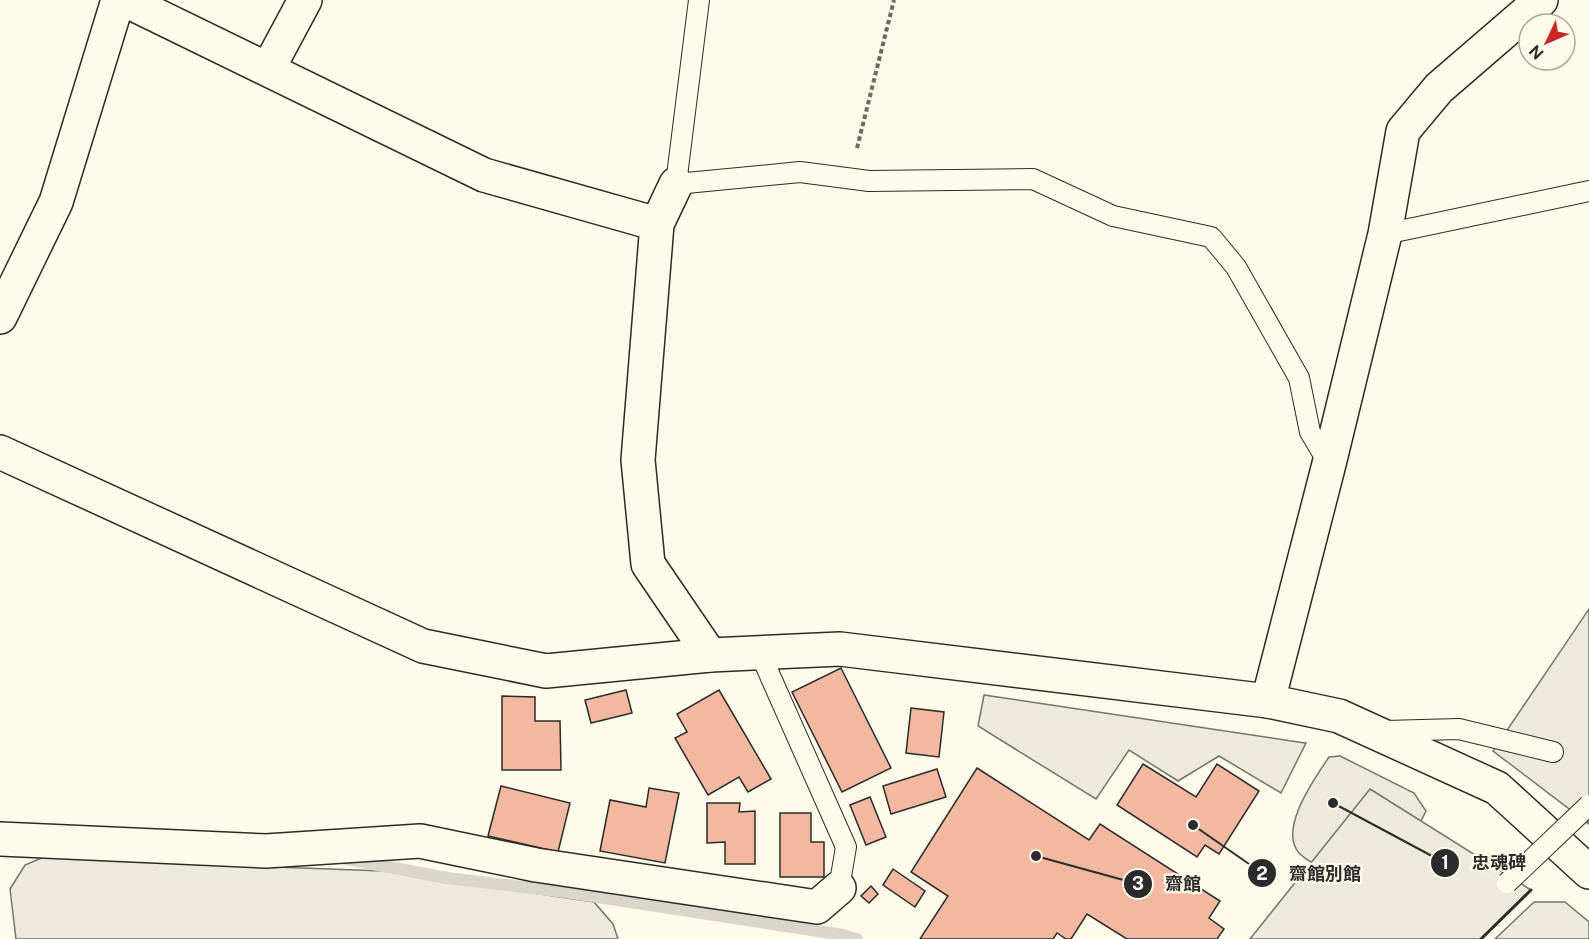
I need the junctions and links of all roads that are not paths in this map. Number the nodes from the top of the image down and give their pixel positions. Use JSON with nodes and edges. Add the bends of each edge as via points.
{"nodes":[{"id":1,"x":118,"y":0,"type":"edge"},
{"id":2,"x":125,"y":0,"type":"edge"},
{"id":3,"x":304,"y":0,"type":"edge"},
{"id":4,"x":699,"y":0,"type":"edge"},
{"id":5,"x":1541,"y":0,"type":"edge"},
{"id":6,"x":268,"y":69,"type":"junction"},
{"id":7,"x":676,"y":184,"type":"junction"},
{"id":8,"x":1589,"y":191,"type":"edge"},
{"id":9,"x":657,"y":224,"type":"junction"},
{"id":10,"x":1385,"y":234,"type":"junction"},
{"id":11,"x":0,"y":317,"type":"edge"},
{"id":12,"x":0,"y":452,"type":"edge"},
{"id":13,"x":1329,"y":464,"type":"junction"},
{"id":14,"x":760,"y":653,"type":"junction"},
{"id":15,"x":710,"y":655,"type":"junction"},
{"id":16,"x":1268,"y":701,"type":"junction"},
{"id":17,"x":1374,"y":732,"type":"junction"},
{"id":18,"x":1553,"y":752,"type":"dead end"},
{"id":19,"x":1589,"y":805,"type":"edge"},
{"id":20,"x":0,"y":839,"type":"edge"},
{"id":21,"x":1589,"y":872,"type":"edge"},
{"id":22,"x":1507,"y":883,"type":"dead end"},
{"id":23,"x":839,"y":888,"type":"joint"}],
"edges":[{"from":1,"to":11,"type":"street","via":[[56,202]]},
{"from":2,"to":6,"type":"street"},
{"from":3,"to":6,"type":"street"},
{"from":4,"to":7,"type":"lane"},
{"from":5,"to":10,"type":"street","via":[[1439,88],[1403,131]]},
{"from":6,"to":9,"type":"street","via":[[484,175]]},
{"from":7,"to":9,"type":"street"},
{"from":7,"to":13,"type":"lane","via":[[800,172],[869,181],[1033,179],[1113,216],[1211,237],[1236,267],[1299,378],[1310,432]]},
{"from":8,"to":10,"type":"lane"},
{"from":9,"to":15,"type":"street","via":[[638,460],[648,564]]},
{"from":10,"to":13,"type":"street"},
{"from":12,"to":15,"type":"street","via":[[423,646],[546,671]]},
{"from":13,"to":16,"type":"street"},
{"from":14,"to":15,"type":"street"},
{"from":14,"to":16,"type":"street","via":[[840,649]]},
{"from":14,"to":23,"type":"lane","via":[[846,847]]},
{"from":16,"to":17,"type":"street","via":[[1339,716]]},
{"from":17,"to":18,"type":"lane","via":[[1459,729]]},
{"from":17,"to":21,"type":"street","via":[[1497,788]]},
{"from":19,"to":22,"type":"lane","bridge":true},
{"from":20,"to":23,"type":"street","via":[[266,851],[420,841],[536,866],[817,907]]}]}
